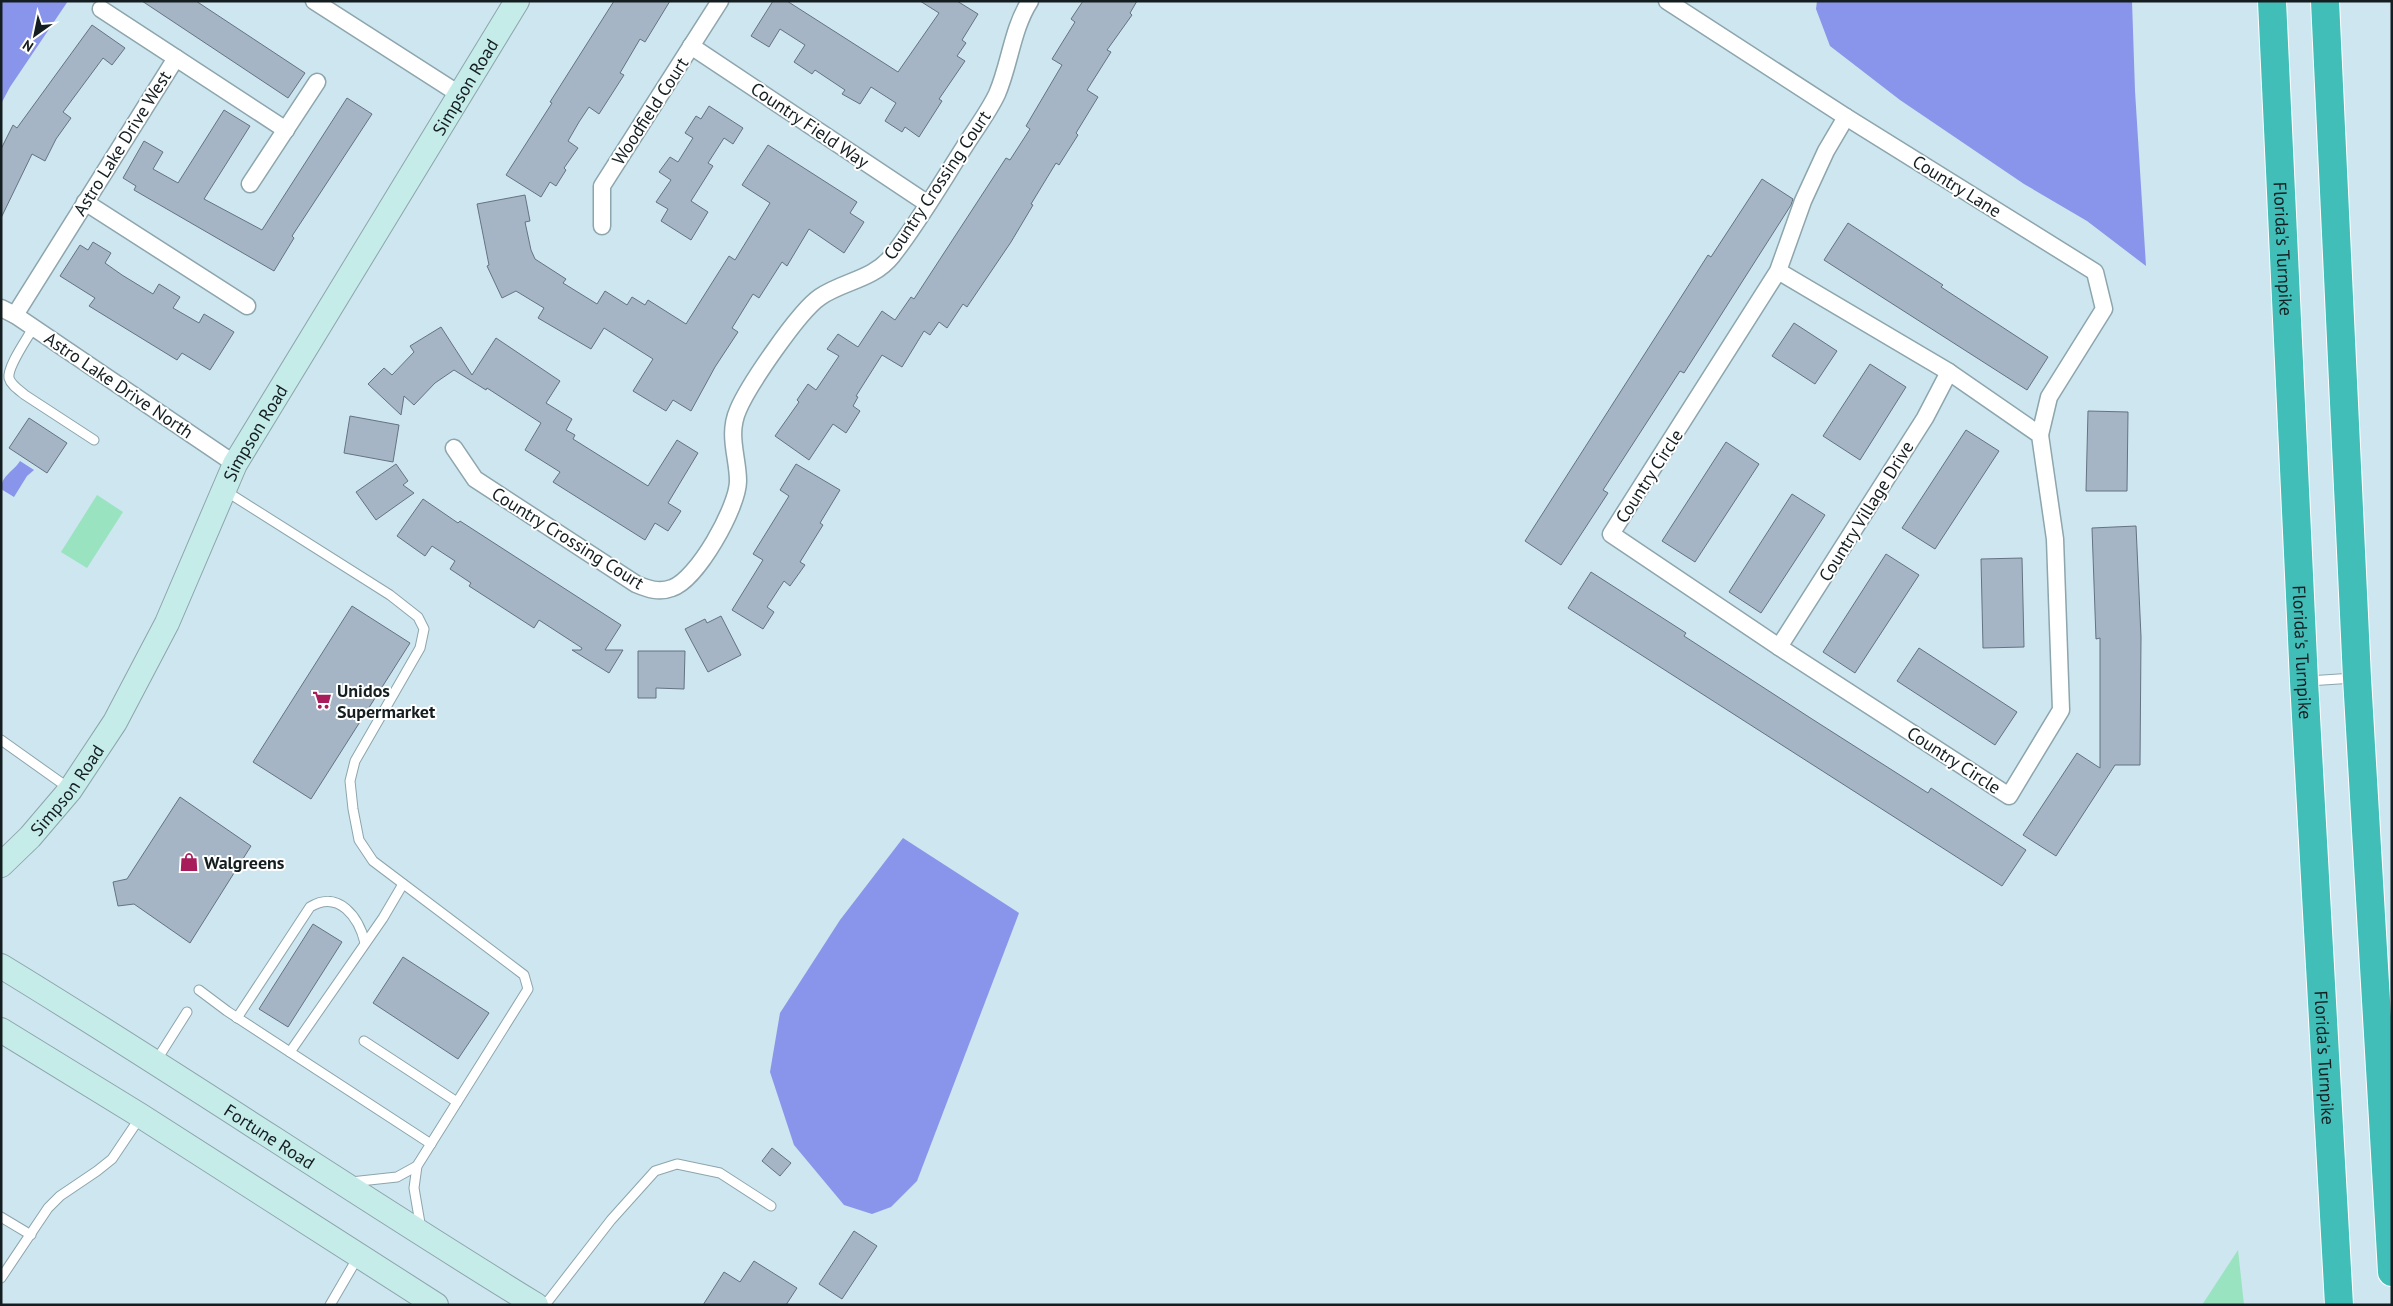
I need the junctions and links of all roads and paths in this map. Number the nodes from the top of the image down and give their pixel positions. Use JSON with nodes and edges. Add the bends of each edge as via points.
{"nodes":[{"id":1,"x":314,"y":1,"type":"edge"},
{"id":2,"x":517,"y":1,"type":"edge"},
{"id":3,"x":720,"y":1,"type":"edge"},
{"id":4,"x":1030,"y":1,"type":"edge"},
{"id":5,"x":1667,"y":1,"type":"edge"},
{"id":6,"x":2272,"y":1,"type":"edge"},
{"id":7,"x":2325,"y":1,"type":"edge"},
{"id":8,"x":101,"y":8,"type":"dead end"},
{"id":9,"x":691,"y":46,"type":"junction"},
{"id":10,"x":176,"y":58,"type":"junction"},
{"id":11,"x":317,"y":82,"type":"dead end"},
{"id":12,"x":459,"y":94,"type":"junction"},
{"id":13,"x":1846,"y":117,"type":"junction"},
{"id":14,"x":286,"y":130,"type":"junction"},
{"id":15,"x":250,"y":184,"type":"dead end"},
{"id":16,"x":85,"y":202,"type":"junction"},
{"id":17,"x":928,"y":204,"type":"junction"},
{"id":18,"x":602,"y":226,"type":"dead end"},
{"id":19,"x":1778,"y":271,"type":"junction"},
{"id":20,"x":247,"y":306,"type":"dead end"},
{"id":21,"x":5,"y":310,"type":"edge"},
{"id":22,"x":33,"y":328,"type":"junction"},
{"id":23,"x":1949,"y":372,"type":"junction"},
{"id":24,"x":2040,"y":435,"type":"junction"},
{"id":25,"x":94,"y":440,"type":"dead end"},
{"id":26,"x":454,"y":448,"type":"dead end"},
{"id":27,"x":236,"y":464,"type":"junction"},
{"id":28,"x":223,"y":490,"type":"junction"},
{"id":29,"x":1779,"y":647,"type":"junction"},
{"id":30,"x":2357,"y":678,"type":"junction"},
{"id":31,"x":2304,"y":681,"type":"junction"},
{"id":32,"x":1,"y":740,"type":"edge"},
{"id":33,"x":70,"y":790,"type":"junction"},
{"id":34,"x":1,"y":865,"type":"edge"},
{"id":35,"x":403,"y":884,"type":"junction"},
{"id":36,"x":366,"y":943,"type":"junction"},
{"id":37,"x":1,"y":966,"type":"edge"},
{"id":38,"x":199,"y":990,"type":"dead end"},
{"id":39,"x":187,"y":1012,"type":"dead end"},
{"id":40,"x":237,"y":1018,"type":"junction"},
{"id":41,"x":1,"y":1030,"type":"edge"},
{"id":42,"x":364,"y":1041,"type":"dead end"},
{"id":43,"x":290,"y":1052,"type":"junction"},
{"id":44,"x":156,"y":1062,"type":"junction"},
{"id":45,"x":457,"y":1102,"type":"junction"},
{"id":46,"x":141,"y":1116,"type":"junction"},
{"id":47,"x":431,"y":1144,"type":"junction"},
{"id":48,"x":417,"y":1166,"type":"junction"},
{"id":49,"x":344,"y":1182,"type":"junction"},
{"id":50,"x":771,"y":1206,"type":"dead end"},
{"id":51,"x":1,"y":1217,"type":"edge"},
{"id":52,"x":422,"y":1234,"type":"junction"},
{"id":53,"x":31,"y":1235,"type":"junction"},
{"id":54,"x":358,"y":1256,"type":"junction"},
{"id":55,"x":2392,"y":1272,"type":"edge"},
{"id":56,"x":1,"y":1278,"type":"edge"},
{"id":57,"x":330,"y":1305,"type":"edge"},
{"id":58,"x":436,"y":1305,"type":"edge"},
{"id":59,"x":536,"y":1305,"type":"edge"},
{"id":60,"x":545,"y":1305,"type":"edge"},
{"id":61,"x":2339,"y":1305,"type":"edge"}],
"edges":[{"from":1,"to":12,"type":"street"},
{"from":2,"to":12,"type":"main road","name":"Simpson Road"},
{"from":3,"to":9,"type":"street","name":"Woodfield Court"},
{"from":4,"to":17,"type":"street","name":"Country Crossing Court","via":[[1022,14],[996,94]]},
{"from":5,"to":13,"type":"street","name":"Country Lane"},
{"from":6,"to":31,"type":"highway","name":"Florida's Turnpike"},
{"from":7,"to":30,"type":"highway"},
{"from":8,"to":10,"type":"street"},
{"from":9,"to":17,"type":"street","name":"Country Field Way"},
{"from":9,"to":18,"type":"street","name":"Woodfield Court","via":[[602,186]]},
{"from":10,"to":14,"type":"street","name":"Astro Lake Drive West"},
{"from":10,"to":16,"type":"street","name":"Astro Lake Drive West"},
{"from":11,"to":14,"type":"street"},
{"from":12,"to":27,"type":"main road","name":"Simpson Road"},
{"from":13,"to":19,"type":"street","name":"Country Circle","via":[[1803,201]]},
{"from":13,"to":24,"type":"street","name":"Country Lane","via":[[2095,272],[2104,310],[2049,397]]},
{"from":14,"to":15,"type":"street"},
{"from":16,"to":20,"type":"street"},
{"from":16,"to":21,"type":"street","name":"Astro Lake Drive West"},
{"from":17,"to":26,"type":"street","name":"Country Crossing Court","via":[[880,268],[819,297],[802,313],[750,389],[737,411],[733,429],[738,482],[730,515],[692,573],[673,588],[649,590],[628,578],[475,479]]},
{"from":19,"to":23,"type":"street"},
{"from":19,"to":29,"type":"street","name":"Country Circle","via":[[1611,534]]},
{"from":21,"to":22,"type":"street","name":"Astro Lake Drive North"},
{"from":22,"to":25,"type":"lane","via":[[10,370],[9,378],[25,395]]},
{"from":22,"to":27,"type":"street","name":"Astro Lake Drive North"},
{"from":23,"to":24,"type":"street"},
{"from":23,"to":29,"type":"street","name":"Country Village Drive","via":[[1925,418]]},
{"from":24,"to":29,"type":"street","name":"Country Circle","via":[[2055,539],[2061,710],[2009,796]]},
{"from":27,"to":28,"type":"main road","name":"Simpson Road"},
{"from":28,"to":33,"type":"main road","name":"Simpson Road","via":[[168,623],[115,722]]},
{"from":28,"to":35,"type":"lane","via":[[390,594],[418,617],[424,628],[420,648],[355,761],[350,781],[359,840],[373,861]]},
{"from":30,"to":31,"type":"lane"},
{"from":30,"to":55,"type":"highway"},
{"from":31,"to":61,"type":"highway","name":"Florida's Turnpike"},
{"from":32,"to":33,"type":"lane"},
{"from":33,"to":34,"type":"main road","name":"Simpson Road"},
{"from":35,"to":36,"type":"lane"},
{"from":35,"to":45,"type":"lane","via":[[524,975],[528,989]]},
{"from":36,"to":40,"type":"lane","via":[[361,926],[351,912],[331,902],[320,901],[310,907]]},
{"from":36,"to":43,"type":"lane"},
{"from":37,"to":44,"type":"main road","name":"Fortune Road"},
{"from":38,"to":40,"type":"lane"},
{"from":39,"to":44,"type":"lane"},
{"from":40,"to":43,"type":"lane"},
{"from":41,"to":46,"type":"main road"},
{"from":42,"to":45,"type":"lane"},
{"from":43,"to":47,"type":"lane"},
{"from":44,"to":49,"type":"main road","name":"Fortune Road"},
{"from":45,"to":47,"type":"lane"},
{"from":46,"to":53,"type":"lane","via":[[112,1159],[60,1196]]},
{"from":46,"to":54,"type":"main road"},
{"from":47,"to":48,"type":"lane"},
{"from":48,"to":49,"type":"lane","via":[[397,1177]]},
{"from":48,"to":52,"type":"lane","via":[[414,1188]]},
{"from":49,"to":52,"type":"main road","name":"Fortune Road"},
{"from":50,"to":60,"type":"lane","via":[[720,1173],[677,1164],[655,1171],[611,1220]]},
{"from":51,"to":53,"type":"lane"},
{"from":52,"to":59,"type":"main road","name":"Fortune Road"},
{"from":53,"to":56,"type":"lane"},
{"from":54,"to":57,"type":"lane"},
{"from":54,"to":58,"type":"main road"}]}
